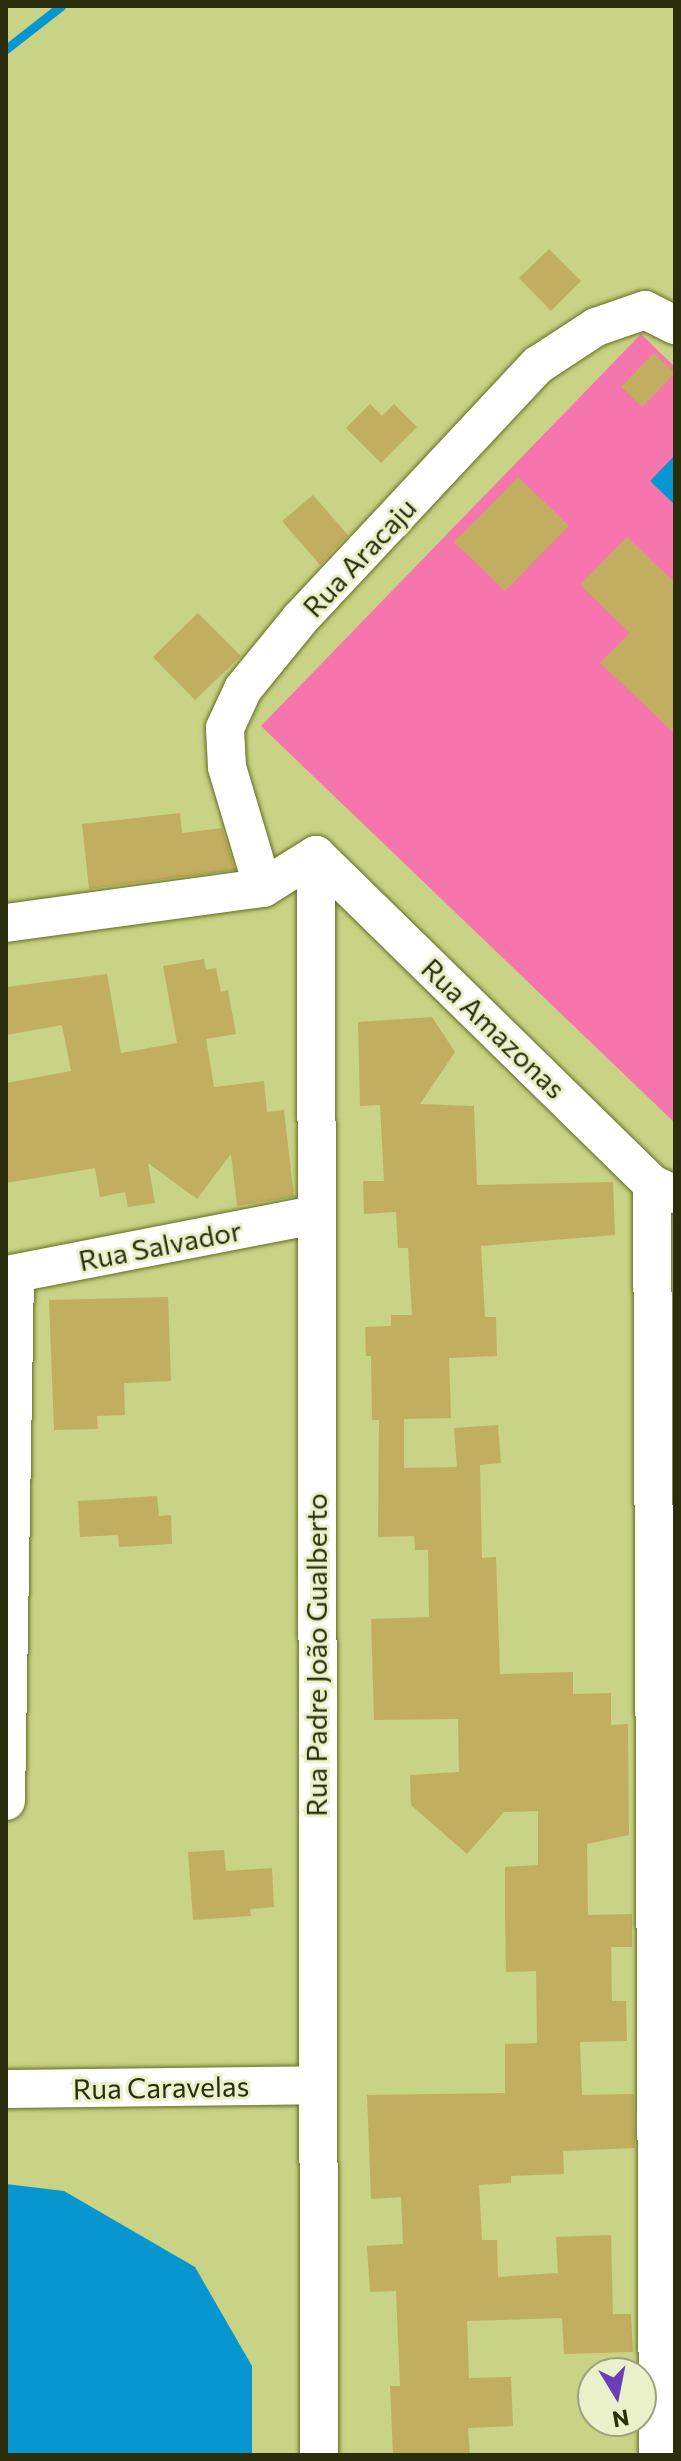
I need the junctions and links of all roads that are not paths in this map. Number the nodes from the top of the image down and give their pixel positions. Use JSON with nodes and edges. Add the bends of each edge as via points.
{"nodes":[{"id":1,"x":660,"y":317,"type":"edge"},
{"id":2,"x":316,"y":855,"type":"junction"},
{"id":3,"x":263,"y":888,"type":"junction"},
{"id":4,"x":6,"y":923,"type":"edge"},
{"id":5,"x":663,"y":1190,"type":"edge"},
{"id":6,"x":315,"y":1215,"type":"junction"},
{"id":7,"x":10,"y":1275,"type":"edge"},
{"id":8,"x":6,"y":1801,"type":"edge"},
{"id":9,"x":317,"y":2085,"type":"junction"},
{"id":10,"x":6,"y":2089,"type":"edge"},
{"id":11,"x":319,"y":2455,"type":"edge"},
{"id":12,"x":658,"y":2455,"type":"edge"}],
"edges":[{"from":1,"to":3,"type":"street","name":"Rua Aracaju","via":[[596,327],[538,365],[300,619],[243,689],[225,728],[227,767]]},
{"from":2,"to":3,"type":"street"},
{"from":2,"to":5,"type":"street","name":"Rua Amazonas"},
{"from":2,"to":6,"type":"street","name":"Rua Padre João Gualberto"},
{"from":3,"to":4,"type":"street"},
{"from":5,"to":12,"type":"street"},
{"from":6,"to":7,"type":"street","name":"Rua Salvador"},
{"from":6,"to":9,"type":"street","name":"Rua Padre João Gualberto"},
{"from":7,"to":8,"type":"street"},
{"from":9,"to":10,"type":"street","name":"Rua Caravelas"},
{"from":9,"to":11,"type":"street","name":"Rua Padre João Gualberto"}]}
